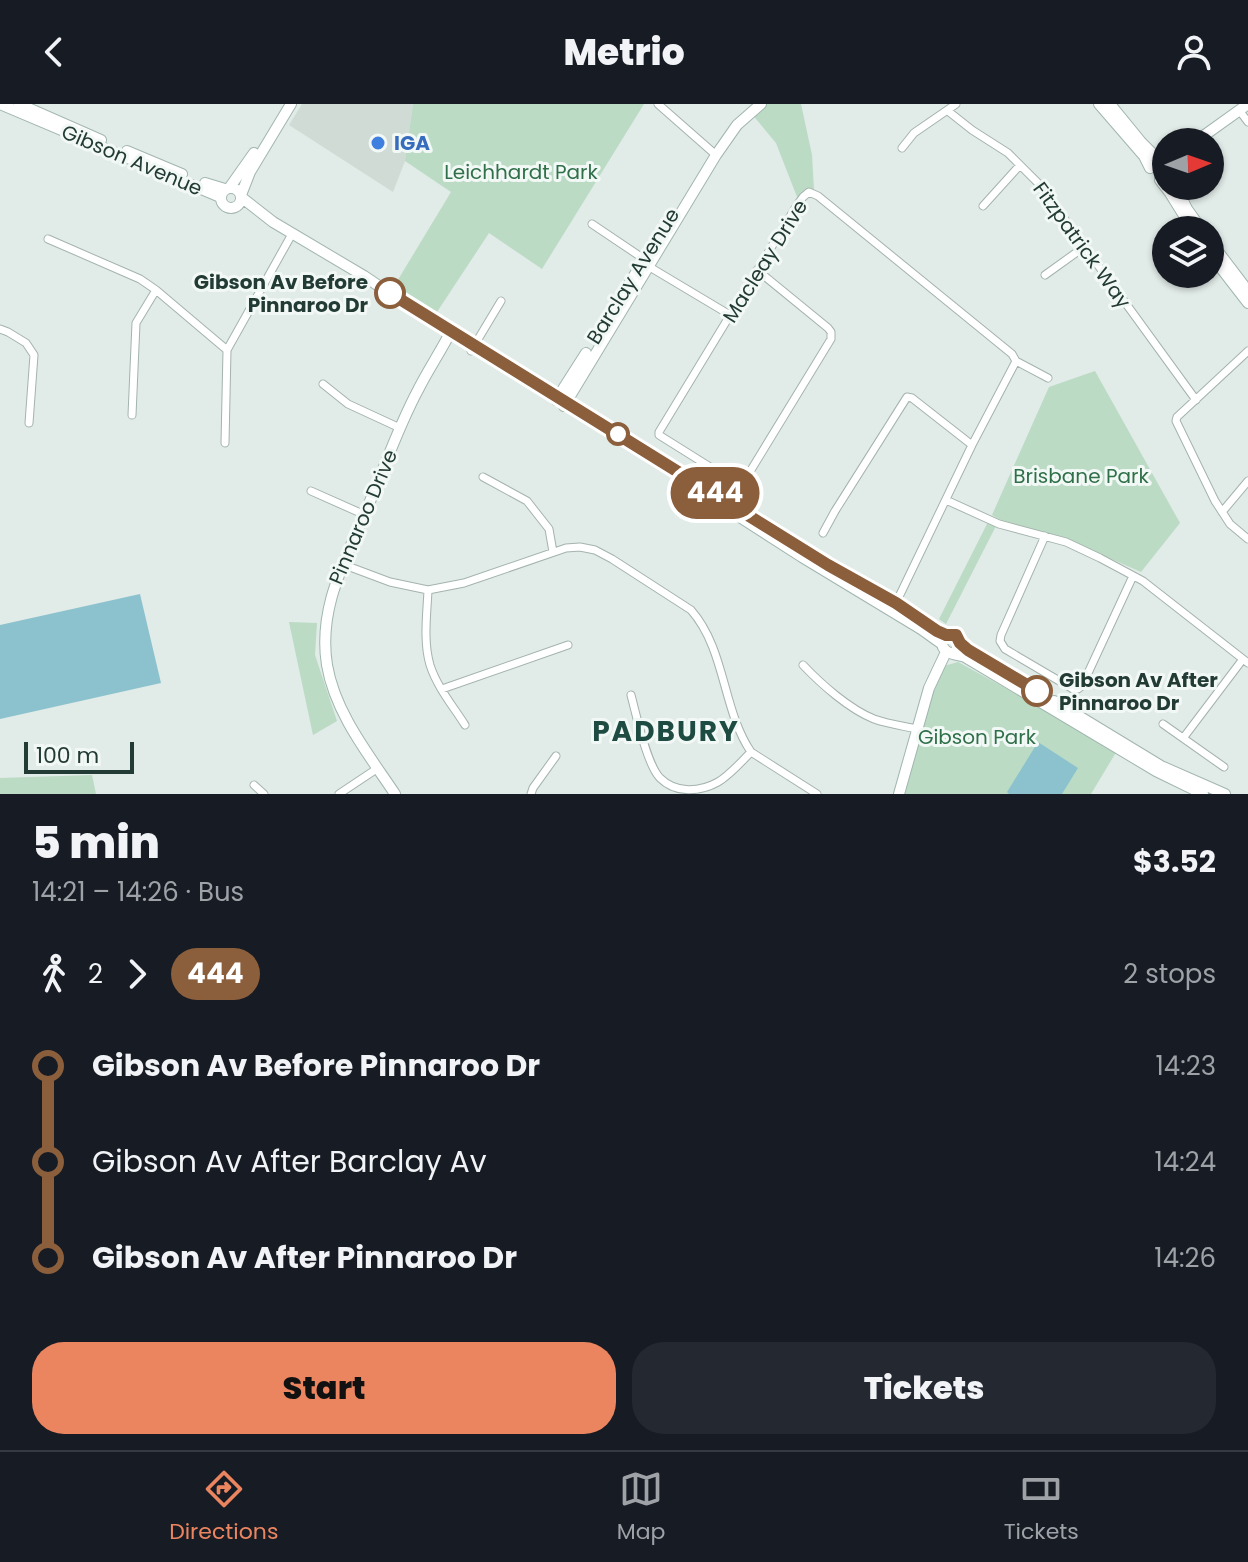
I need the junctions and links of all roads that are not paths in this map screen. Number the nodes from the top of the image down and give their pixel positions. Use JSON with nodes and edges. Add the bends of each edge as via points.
{"nodes":[{"id":1,"x":19,"y":104,"type":"edge"},
{"id":2,"x":284,"y":104,"type":"edge"},
{"id":3,"x":291,"y":104,"type":"edge"},
{"id":4,"x":658,"y":104,"type":"edge"},
{"id":5,"x":750,"y":104,"type":"edge"},
{"id":6,"x":761,"y":104,"type":"edge"},
{"id":7,"x":956,"y":104,"type":"edge"},
{"id":8,"x":1099,"y":104,"type":"edge"},
{"id":9,"x":1110,"y":104,"type":"edge"},
{"id":10,"x":1,"y":106,"type":"edge"},
{"id":11,"x":948,"y":111,"type":"junction"},
{"id":12,"x":1245,"y":113,"type":"edge"},
{"id":13,"x":45,"y":115,"type":"junction"},
{"id":14,"x":1219,"y":128,"type":"edge"},
{"id":15,"x":1224,"y":128,"type":"edge"},
{"id":16,"x":902,"y":148,"type":"dead end"},
{"id":17,"x":714,"y":152,"type":"junction"},
{"id":18,"x":1152,"y":154,"type":"edge"},
{"id":19,"x":1152,"y":159,"type":"edge"},
{"id":20,"x":1020,"y":165,"type":"junction"},
{"id":21,"x":225,"y":191,"type":"junction"},
{"id":22,"x":240,"y":200,"type":"junction"},
{"id":23,"x":983,"y":206,"type":"dead end"},
{"id":24,"x":592,"y":224,"type":"dead end"},
{"id":25,"x":291,"y":236,"type":"junction"},
{"id":26,"x":48,"y":239,"type":"dead end"},
{"id":27,"x":1084,"y":247,"type":"junction"},
{"id":28,"x":1224,"y":259,"type":"edge"},
{"id":29,"x":646,"y":262,"type":"junction"},
{"id":30,"x":757,"y":270,"type":"junction"},
{"id":31,"x":1224,"y":272,"type":"edge"},
{"id":32,"x":1045,"y":275,"type":"dead end"},
{"id":33,"x":156,"y":290,"type":"junction"},
{"id":34,"x":1248,"y":291,"type":"edge"},
{"id":35,"x":501,"y":301,"type":"dead end"},
{"id":36,"x":1248,"y":303,"type":"edge"},
{"id":37,"x":730,"y":315,"type":"junction"},
{"id":38,"x":0,"y":329,"type":"edge"},
{"id":39,"x":450,"y":334,"type":"junction"},
{"id":40,"x":473,"y":348,"type":"junction"},
{"id":41,"x":227,"y":350,"type":"junction"},
{"id":42,"x":1248,"y":351,"type":"edge"},
{"id":43,"x":1016,"y":361,"type":"junction"},
{"id":44,"x":1048,"y":378,"type":"dead end"},
{"id":45,"x":323,"y":384,"type":"dead end"},
{"id":46,"x":1196,"y":400,"type":"junction"},
{"id":47,"x":560,"y":402,"type":"junction"},
{"id":48,"x":132,"y":415,"type":"dead end"},
{"id":49,"x":29,"y":423,"type":"dead end"},
{"id":50,"x":400,"y":428,"type":"junction"},
{"id":51,"x":225,"y":443,"type":"dead end"},
{"id":52,"x":972,"y":445,"type":"junction"},
{"id":53,"x":483,"y":477,"type":"dead end"},
{"id":54,"x":1248,"y":481,"type":"edge"},
{"id":55,"x":311,"y":491,"type":"dead end"},
{"id":56,"x":946,"y":500,"type":"junction"},
{"id":57,"x":1222,"y":512,"type":"junction"},
{"id":58,"x":365,"y":515,"type":"junction"},
{"id":59,"x":823,"y":533,"type":"dead end"},
{"id":60,"x":1045,"y":536,"type":"junction"},
{"id":61,"x":1248,"y":539,"type":"edge"},
{"id":62,"x":553,"y":552,"type":"junction"},
{"id":63,"x":342,"y":564,"type":"junction"},
{"id":64,"x":1133,"y":576,"type":"junction"},
{"id":65,"x":428,"y":590,"type":"junction"},
{"id":66,"x":894,"y":607,"type":"junction"},
{"id":67,"x":568,"y":645,"type":"dead end"},
{"id":68,"x":950,"y":646,"type":"junction"},
{"id":69,"x":1245,"y":661,"type":"edge"},
{"id":70,"x":803,"y":665,"type":"dead end"},
{"id":71,"x":442,"y":689,"type":"junction"},
{"id":72,"x":631,"y":695,"type":"dead end"},
{"id":73,"x":1163,"y":724,"type":"dead end"},
{"id":74,"x":465,"y":725,"type":"dead end"},
{"id":75,"x":917,"y":729,"type":"junction"},
{"id":76,"x":1184,"y":737,"type":"junction"},
{"id":77,"x":751,"y":752,"type":"junction"},
{"id":78,"x":556,"y":756,"type":"dead end"},
{"id":79,"x":1224,"y":767,"type":"dead end"},
{"id":80,"x":378,"y":768,"type":"junction"},
{"id":81,"x":254,"y":785,"type":"dead end"},
{"id":82,"x":264,"y":794,"type":"edge"},
{"id":83,"x":339,"y":794,"type":"edge"},
{"id":84,"x":395,"y":794,"type":"edge"},
{"id":85,"x":531,"y":794,"type":"edge"},
{"id":86,"x":815,"y":794,"type":"edge"},
{"id":87,"x":899,"y":794,"type":"edge"},
{"id":88,"x":1203,"y":794,"type":"edge"},
{"id":89,"x":1225,"y":794,"type":"edge"}],
"edges":[{"from":1,"to":13,"type":"street","name":"Gibson Avenue"},
{"from":2,"to":21,"type":"street"},
{"from":3,"to":22,"type":"street","via":[[250,172]]},
{"from":4,"to":17,"type":"street"},
{"from":5,"to":17,"type":"street","name":"Barclay Avenue","via":[[729,125]]},
{"from":6,"to":17,"type":"street","name":"Barclay Avenue"},
{"from":7,"to":11,"type":"street"},
{"from":8,"to":19,"type":"street"},
{"from":9,"to":18,"type":"street"},
{"from":10,"to":13,"type":"street","name":"Gibson Avenue"},
{"from":11,"to":16,"type":"street","via":[[914,133]]},
{"from":11,"to":20,"type":"street","name":"Fitzpatrick Way"},
{"from":12,"to":14,"type":"street"},
{"from":12,"to":15,"type":"street"},
{"from":13,"to":21,"type":"street","name":"Gibson Avenue"},
{"from":17,"to":29,"type":"street","name":"Barclay Avenue"},
{"from":20,"to":23,"type":"street"},
{"from":20,"to":27,"type":"street","name":"Fitzpatrick Way"},
{"from":21,"to":22,"type":"street","via":[[236,189]]},
{"from":21,"to":22,"type":"street","via":[[222,204],[228,208]]},
{"from":22,"to":25,"type":"street"},
{"from":24,"to":29,"type":"street"},
{"from":25,"to":39,"type":"street"},
{"from":25,"to":41,"type":"street"},
{"from":26,"to":33,"type":"street"},
{"from":27,"to":32,"type":"street"},
{"from":27,"to":46,"type":"street","name":"Fitzpatrick Way"},
{"from":28,"to":34,"type":"street"},
{"from":29,"to":37,"type":"street"},
{"from":29,"to":47,"type":"street","name":"Barclay Avenue"},
{"from":30,"to":37,"type":"street","name":"Macleay Drive"},
{"from":30,"to":37,"type":"street","name":"Macleay Drive","via":[[828,328],[831,339],[741,482],[659,435]]},
{"from":30,"to":43,"type":"street","name":"Macleay Drive","via":[[809,192]]},
{"from":31,"to":36,"type":"street"},
{"from":33,"to":41,"type":"street"},
{"from":33,"to":48,"type":"street","via":[[136,323]]},
{"from":35,"to":40,"type":"street"},
{"from":38,"to":49,"type":"street","via":[[26,343],[34,355]]},
{"from":39,"to":40,"type":"street"},
{"from":39,"to":50,"type":"street","name":"Pinnaroo Drive"},
{"from":40,"to":47,"type":"street"},
{"from":41,"to":51,"type":"street"},
{"from":42,"to":46,"type":"street"},
{"from":43,"to":44,"type":"street","name":"Macleay Drive"},
{"from":43,"to":52,"type":"street"},
{"from":45,"to":50,"type":"street","via":[[348,404]]},
{"from":46,"to":57,"type":"street","via":[[1176,421]]},
{"from":47,"to":66,"type":"street","via":[[802,557]]},
{"from":50,"to":58,"type":"street","name":"Pinnaroo Drive"},
{"from":52,"to":56,"type":"street"},
{"from":52,"to":59,"type":"street","via":[[907,397]]},
{"from":53,"to":62,"type":"street","via":[[527,501],[549,529]]},
{"from":54,"to":57,"type":"street"},
{"from":55,"to":58,"type":"street"},
{"from":56,"to":60,"type":"street","via":[[999,524]]},
{"from":56,"to":66,"type":"street"},
{"from":57,"to":61,"type":"street"},
{"from":58,"to":63,"type":"street","name":"Pinnaroo Drive"},
{"from":60,"to":64,"type":"street"},
{"from":60,"to":64,"type":"street","via":[[1000,641],[1073,689],[1082,686]]},
{"from":62,"to":65,"type":"street"},
{"from":62,"to":77,"type":"street","via":[[595,550],[691,610],[712,644]]},
{"from":63,"to":65,"type":"street"},
{"from":63,"to":80,"type":"street","name":"Pinnaroo Drive","via":[[328,605],[327,665],[341,708]]},
{"from":64,"to":69,"type":"street"},
{"from":65,"to":71,"type":"street","via":[[427,649]]},
{"from":66,"to":68,"type":"street"},
{"from":67,"to":71,"type":"street"},
{"from":68,"to":75,"type":"street"},
{"from":68,"to":88,"type":"street"},
{"from":68,"to":89,"type":"street","via":[[968,650],[1161,766]]},
{"from":69,"to":76,"type":"street"},
{"from":70,"to":75,"type":"street","via":[[865,714]]},
{"from":71,"to":74,"type":"street"},
{"from":72,"to":77,"type":"street","via":[[652,767],[669,786],[705,788]]},
{"from":73,"to":76,"type":"street"},
{"from":75,"to":87,"type":"street"},
{"from":76,"to":79,"type":"street"},
{"from":77,"to":86,"type":"street"},
{"from":78,"to":85,"type":"street"},
{"from":80,"to":83,"type":"street"},
{"from":80,"to":84,"type":"street","name":"Pinnaroo Drive"},
{"from":81,"to":82,"type":"street"}]}
